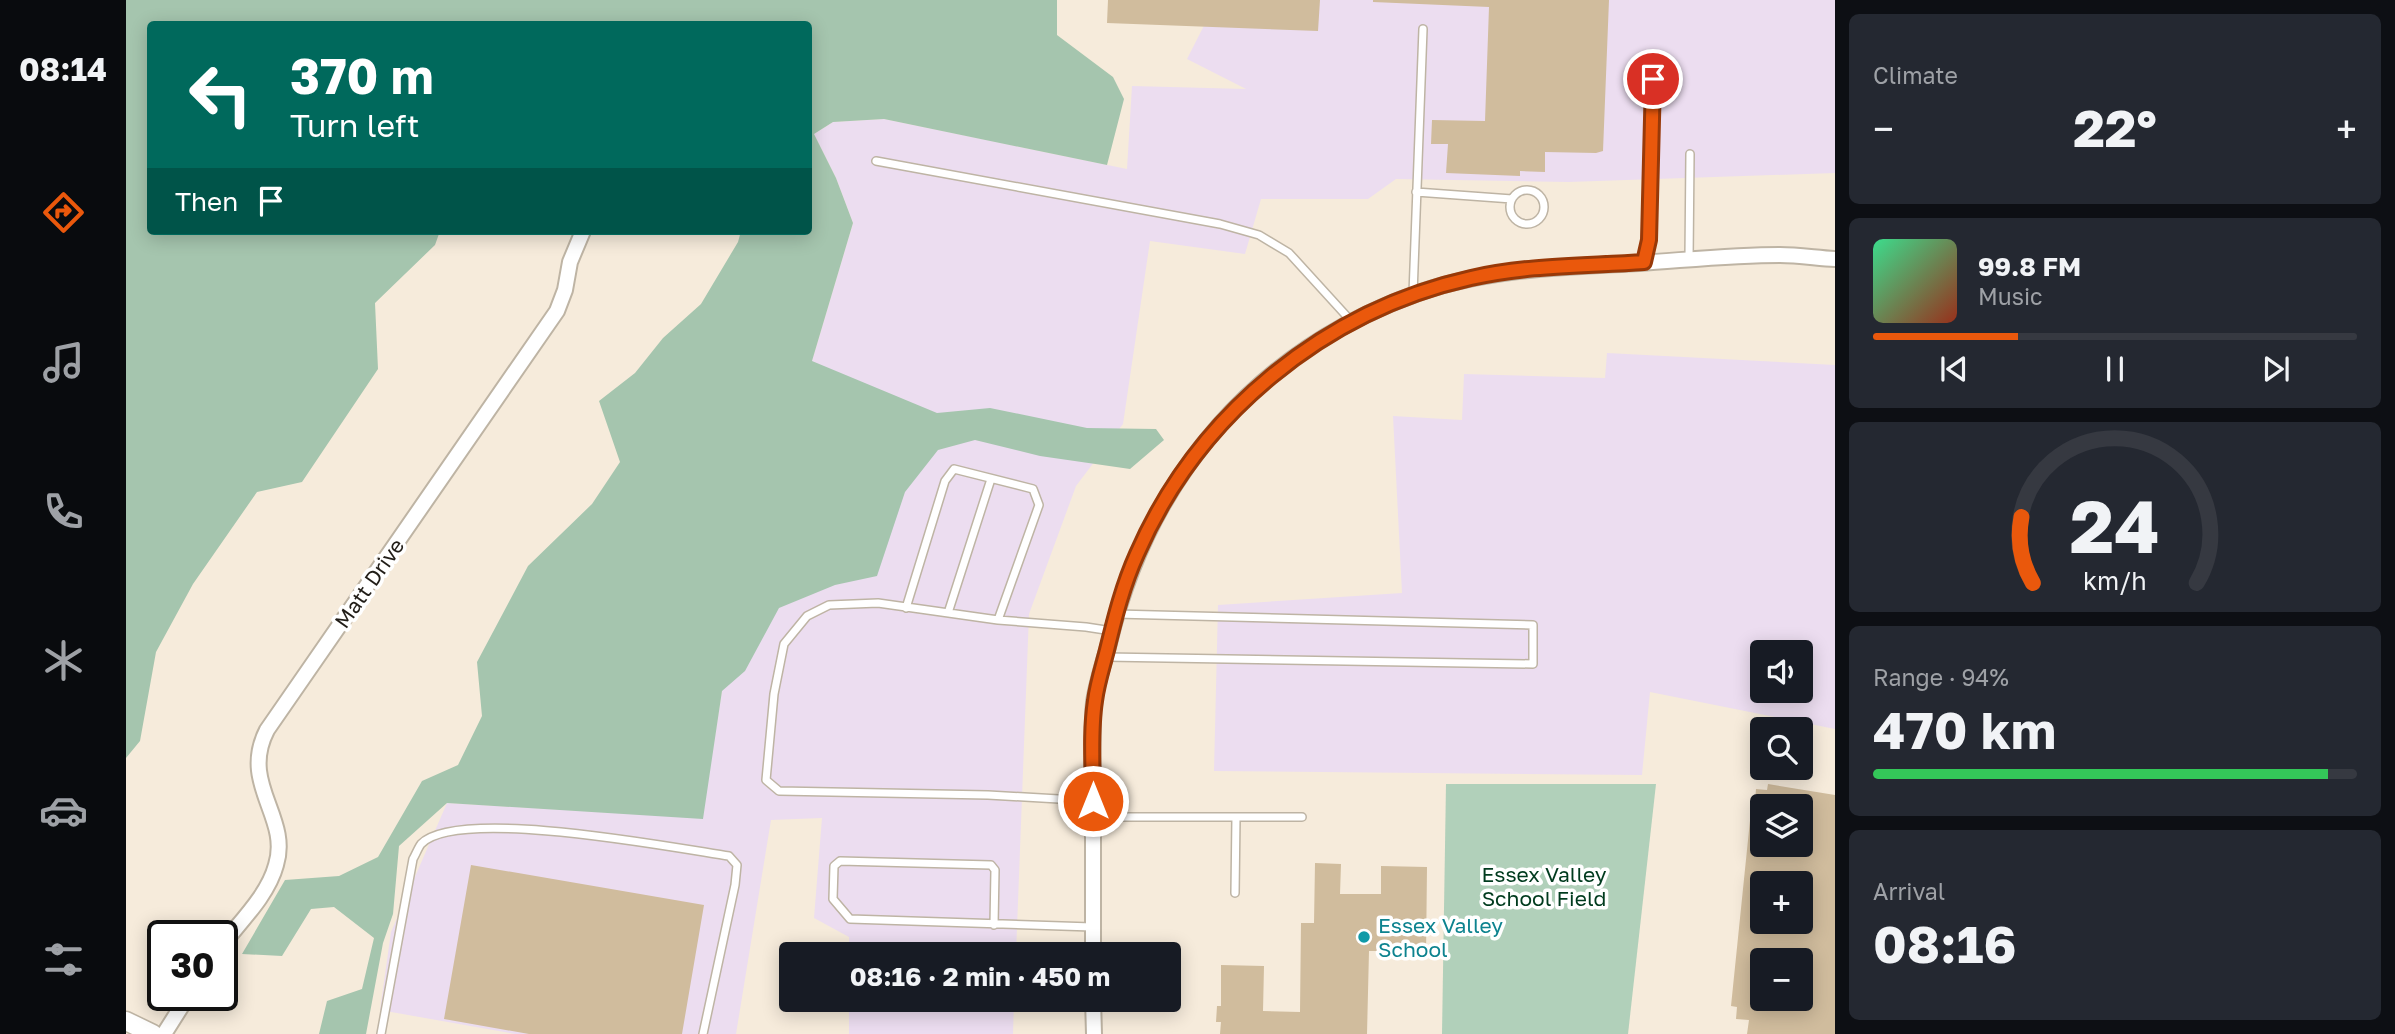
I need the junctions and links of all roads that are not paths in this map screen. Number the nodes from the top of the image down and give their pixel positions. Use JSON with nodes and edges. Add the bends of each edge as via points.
{"nodes":[{"id":1,"x":1423,"y":29,"type":"dead end"},
{"id":2,"x":1641,"y":64,"type":"dead end"},
{"id":3,"x":1690,"y":154,"type":"dead end"},
{"id":4,"x":876,"y":161,"type":"dead end"},
{"id":5,"x":1416,"y":192,"type":"junction"},
{"id":6,"x":1512,"y":199,"type":"junction"},
{"id":7,"x":581,"y":235,"type":"edge"},
{"id":8,"x":1835,"y":259,"type":"edge"},
{"id":9,"x":1689,"y":260,"type":"junction"},
{"id":10,"x":1644,"y":262,"type":"junction"},
{"id":11,"x":1413,"y":295,"type":"junction"},
{"id":12,"x":1352,"y":322,"type":"junction"},
{"id":13,"x":991,"y":479,"type":"junction"},
{"id":14,"x":906,"y":608,"type":"junction"},
{"id":15,"x":948,"y":614,"type":"junction"},
{"id":16,"x":1116,"y":614,"type":"junction"},
{"id":17,"x":998,"y":620,"type":"junction"},
{"id":18,"x":1112,"y":631,"type":"junction"},
{"id":19,"x":1105,"y":657,"type":"junction"},
{"id":20,"x":1093,"y":801,"type":"junction"},
{"id":21,"x":1236,"y":817,"type":"junction"},
{"id":22,"x":1302,"y":817,"type":"dead end"},
{"id":23,"x":1235,"y":893,"type":"dead end"},
{"id":24,"x":238,"y":925,"type":"edge"},
{"id":25,"x":994,"y":925,"type":"junction"},
{"id":26,"x":1093,"y":927,"type":"junction"},
{"id":27,"x":1093,"y":942,"type":"edge"},
{"id":28,"x":179,"y":1011,"type":"edge"},
{"id":29,"x":1093,"y":1012,"type":"edge"},
{"id":30,"x":126,"y":1021,"type":"edge"},
{"id":31,"x":153,"y":1034,"type":"edge"},
{"id":32,"x":164,"y":1034,"type":"edge"},
{"id":33,"x":381,"y":1034,"type":"edge"},
{"id":34,"x":703,"y":1034,"type":"edge"},
{"id":35,"x":1094,"y":1034,"type":"edge"}],
"edges":[{"from":1,"to":5,"type":"lane"},
{"from":2,"to":10,"type":"lane","via":[[1653,79],[1649,240]]},
{"from":3,"to":9,"type":"lane"},
{"from":4,"to":12,"type":"lane","via":[[1259,235],[1289,253]]},
{"from":5,"to":6,"type":"lane"},
{"from":5,"to":11,"type":"lane"},
{"from":6,"to":6,"type":"lane","via":[[1512,215],[1520,222],[1535,222],[1543,215],[1544,203],[1537,194],[1527,190]]},
{"from":7,"to":24,"type":"street","name":"Matt Drive","via":[[557,311],[264,736],[258,773],[276,832],[277,864],[265,890]]},
{"from":8,"to":9,"type":"street","via":[[1781,255]]},
{"from":9,"to":10,"type":"street"},
{"from":10,"to":11,"type":"street","via":[[1520,270]]},
{"from":11,"to":12,"type":"street"},
{"from":12,"to":16,"type":"street","via":[[1290,360],[1217,428],[1159,509],[1136,554]]},
{"from":13,"to":14,"type":"lane","via":[[954,469],[945,481]]},
{"from":13,"to":15,"type":"lane"},
{"from":13,"to":17,"type":"lane","via":[[1033,489],[1039,505]]},
{"from":14,"to":15,"type":"lane"},
{"from":14,"to":20,"type":"lane","via":[[829,605],[807,616],[785,644],[774,694],[766,780],[779,790]]},
{"from":15,"to":17,"type":"lane"},
{"from":16,"to":18,"type":"street"},
{"from":16,"to":19,"type":"lane","via":[[1533,625],[1533,664]]},
{"from":17,"to":18,"type":"lane"},
{"from":18,"to":19,"type":"street"},
{"from":19,"to":20,"type":"street","via":[[1094,702]]},
{"from":20,"to":21,"type":"lane","via":[[1111,817]]},
{"from":20,"to":26,"type":"street"},
{"from":21,"to":22,"type":"lane"},
{"from":21,"to":23,"type":"lane"},
{"from":25,"to":25,"type":"lane","via":[[850,919],[833,899],[834,866],[840,861],[990,865],[995,870]]},
{"from":25,"to":26,"type":"lane"},
{"from":26,"to":27,"type":"street"},
{"from":28,"to":32,"type":"street"},
{"from":29,"to":35,"type":"street"},
{"from":30,"to":31,"type":"street"},
{"from":33,"to":34,"type":"lane","via":[[413,859],[422,843],[478,828],[587,833],[729,856],[737,865],[735,886]]}]}
